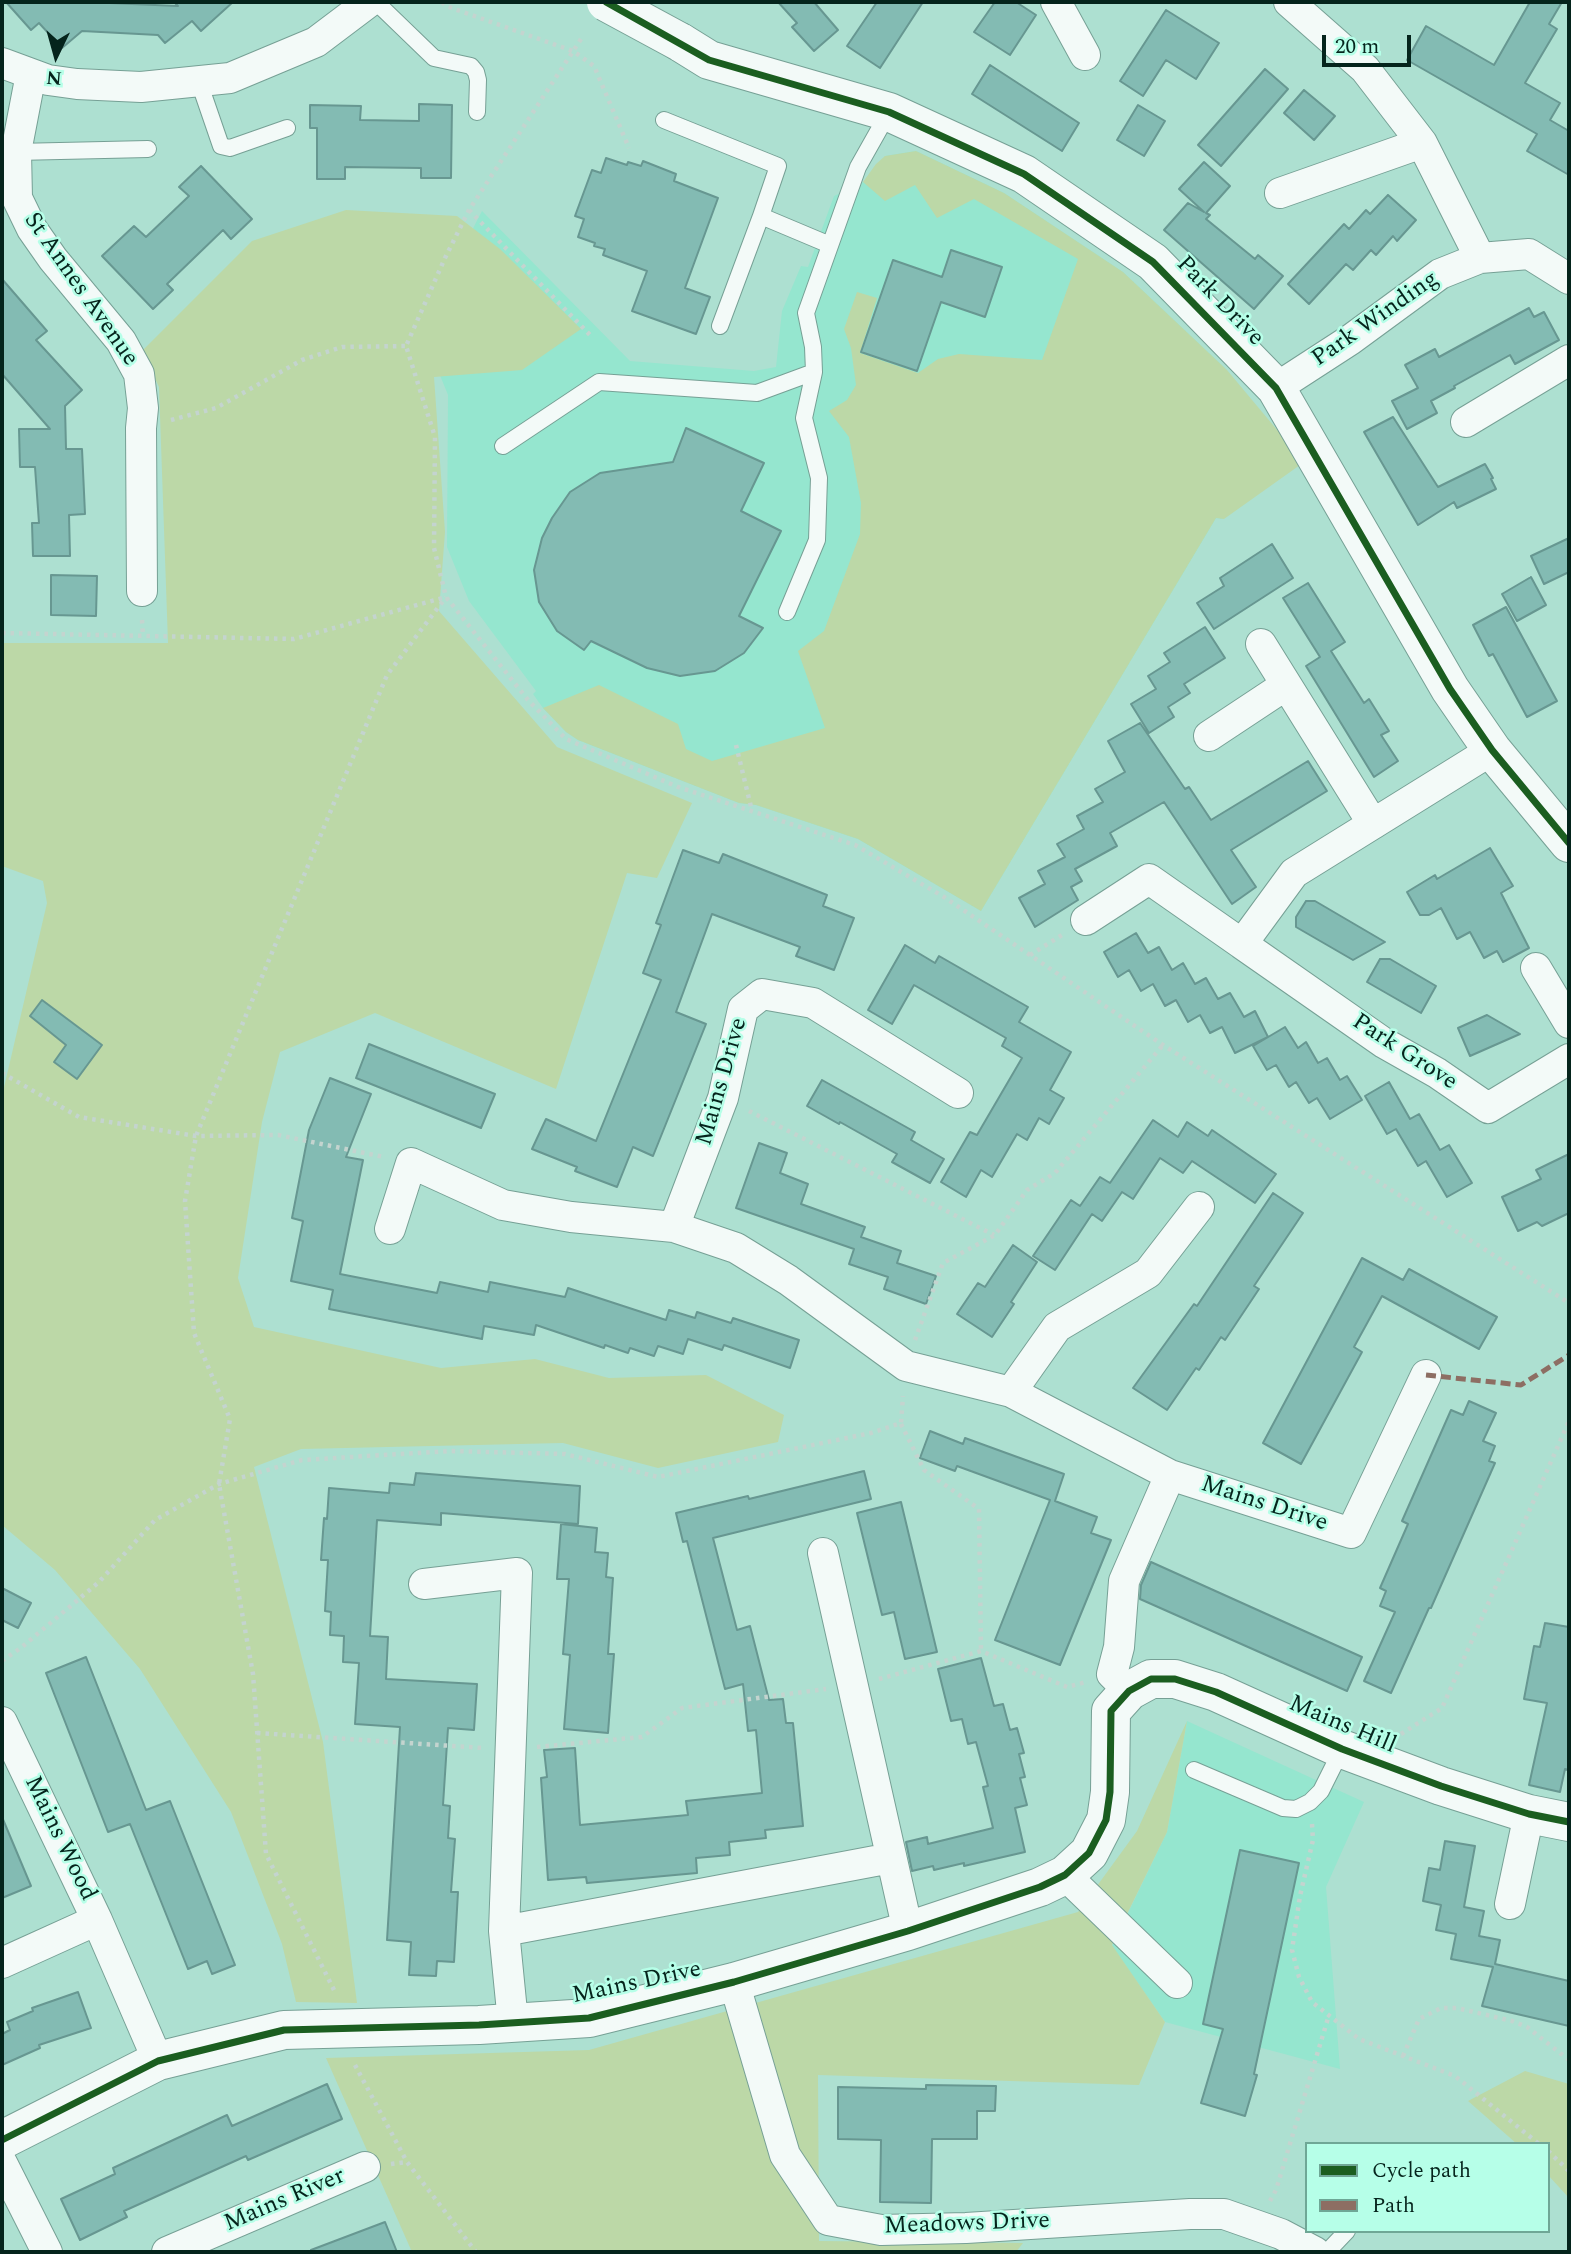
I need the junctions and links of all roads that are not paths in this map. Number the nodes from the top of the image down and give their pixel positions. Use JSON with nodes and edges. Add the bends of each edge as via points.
{"nodes":[{"id":1,"x":369,"y":2,"type":"edge"},
{"id":2,"x":376,"y":2,"type":"edge"},
{"id":3,"x":606,"y":2,"type":"edge"},
{"id":4,"x":1056,"y":2,"type":"edge"},
{"id":5,"x":1289,"y":2,"type":"edge"},
{"id":6,"x":1085,"y":55,"type":"dead end"},
{"id":7,"x":2,"y":64,"type":"edge"},
{"id":8,"x":31,"y":74,"type":"junction"},
{"id":9,"x":199,"y":82,"type":"junction"},
{"id":10,"x":477,"y":112,"type":"dead end"},
{"id":11,"x":889,"y":112,"type":"junction"},
{"id":12,"x":664,"y":120,"type":"dead end"},
{"id":13,"x":287,"y":128,"type":"dead end"},
{"id":14,"x":1422,"y":143,"type":"junction"},
{"id":15,"x":148,"y":149,"type":"dead end"},
{"id":16,"x":16,"y":152,"type":"junction"},
{"id":17,"x":1280,"y":193,"type":"dead end"},
{"id":18,"x":761,"y":216,"type":"junction"},
{"id":19,"x":830,"y":245,"type":"junction"},
{"id":20,"x":1480,"y":258,"type":"junction"},
{"id":21,"x":1569,"y":279,"type":"edge"},
{"id":22,"x":720,"y":326,"type":"dead end"},
{"id":23,"x":1569,"y":360,"type":"edge"},
{"id":24,"x":814,"y":372,"type":"junction"},
{"id":25,"x":1276,"y":388,"type":"junction"},
{"id":26,"x":1466,"y":422,"type":"dead end"},
{"id":27,"x":503,"y":446,"type":"dead end"},
{"id":28,"x":142,"y":591,"type":"dead end"},
{"id":29,"x":787,"y":612,"type":"dead end"},
{"id":30,"x":1261,"y":644,"type":"dead end"},
{"id":31,"x":1286,"y":685,"type":"junction"},
{"id":32,"x":1209,"y":736,"type":"dead end"},
{"id":33,"x":1492,"y":750,"type":"junction"},
{"id":34,"x":1373,"y":824,"type":"junction"},
{"id":35,"x":1569,"y":843,"type":"edge"},
{"id":36,"x":1086,"y":920,"type":"road end"},
{"id":37,"x":1242,"y":944,"type":"junction"},
{"id":38,"x":1536,"y":968,"type":"dead end"},
{"id":39,"x":1569,"y":1023,"type":"edge"},
{"id":40,"x":1569,"y":1059,"type":"edge"},
{"id":41,"x":958,"y":1093,"type":"dead end"},
{"id":42,"x":1199,"y":1207,"type":"dead end"},
{"id":43,"x":674,"y":1227,"type":"junction"},
{"id":44,"x":390,"y":1229,"type":"dead end"},
{"id":45,"x":1426,"y":1375,"type":"dead end"},
{"id":46,"x":1012,"y":1392,"type":"junction"},
{"id":47,"x":1170,"y":1475,"type":"junction"},
{"id":48,"x":822,"y":1553,"type":"dead end"},
{"id":49,"x":424,"y":1584,"type":"dead end"},
{"id":50,"x":1117,"y":1692,"type":"junction"},
{"id":51,"x":2,"y":1721,"type":"edge"},
{"id":52,"x":1353,"y":1753,"type":"junction"},
{"id":53,"x":1194,"y":1770,"type":"dead end"},
{"id":54,"x":1529,"y":1814,"type":"junction"},
{"id":55,"x":1569,"y":1822,"type":"edge"},
{"id":56,"x":891,"y":1858,"type":"junction"},
{"id":57,"x":1065,"y":1875,"type":"junction"},
{"id":58,"x":1510,"y":1904,"type":"dead end"},
{"id":59,"x":97,"y":1920,"type":"junction"},
{"id":60,"x":505,"y":1931,"type":"junction"},
{"id":61,"x":908,"y":1931,"type":"junction"},
{"id":62,"x":2,"y":1963,"type":"edge"},
{"id":63,"x":734,"y":1982,"type":"junction"},
{"id":64,"x":1177,"y":1983,"type":"dead end"},
{"id":65,"x":513,"y":2022,"type":"junction"},
{"id":66,"x":158,"y":2061,"type":"junction"},
{"id":67,"x":2,"y":2140,"type":"edge"},
{"id":68,"x":2,"y":2163,"type":"edge"},
{"id":69,"x":365,"y":2167,"type":"dead end"},
{"id":70,"x":1345,"y":2233,"type":"edge"},
{"id":71,"x":47,"y":2252,"type":"edge"},
{"id":72,"x":167,"y":2252,"type":"edge"},
{"id":73,"x":1315,"y":2252,"type":"edge"},
{"id":74,"x":1327,"y":2252,"type":"edge"}],
"edges":[{"from":1,"to":9,"type":"street","via":[[316,42],[230,78]]},
{"from":2,"to":10,"type":"lane","via":[[434,58],[471,66],[478,80]]},
{"from":3,"to":11,"type":"street","name":"Park Drive","bridge":true,"via":[[709,60]]},
{"from":4,"to":6,"type":"street"},
{"from":5,"to":14,"type":"street","via":[[1365,69]]},
{"from":7,"to":8,"type":"street"},
{"from":8,"to":9,"type":"street","via":[[77,84],[141,87]]},
{"from":8,"to":16,"type":"street","name":"St Annes Avenue"},
{"from":9,"to":13,"type":"lane","via":[[221,146],[230,148]]},
{"from":11,"to":19,"type":"lane","via":[[858,167]]},
{"from":11,"to":25,"type":"street","name":"Park Drive","via":[[1024,174],[1153,262]]},
{"from":12,"to":18,"type":"lane","via":[[778,166]]},
{"from":14,"to":17,"type":"street"},
{"from":14,"to":20,"type":"street"},
{"from":15,"to":16,"type":"lane"},
{"from":16,"to":28,"type":"street","name":"St Annes Avenue","via":[[17,198],[32,229],[121,341],[139,374],[143,408]]},
{"from":18,"to":19,"type":"lane"},
{"from":18,"to":22,"type":"lane"},
{"from":19,"to":24,"type":"lane","via":[[806,313]]},
{"from":20,"to":21,"type":"street","name":"Park Winding","via":[[1529,254]]},
{"from":20,"to":25,"type":"street","name":"Park Winding","via":[[1440,274]]},
{"from":23,"to":26,"type":"street"},
{"from":24,"to":27,"type":"lane","via":[[757,393],[599,382]]},
{"from":24,"to":29,"type":"lane","via":[[804,418],[819,478],[817,540]]},
{"from":25,"to":33,"type":"street","name":"Park Drive","via":[[1450,689]]},
{"from":30,"to":31,"type":"street"},
{"from":31,"to":32,"type":"street"},
{"from":31,"to":34,"type":"street"},
{"from":33,"to":34,"type":"street"},
{"from":33,"to":35,"type":"street","name":"Park Drive"},
{"from":34,"to":37,"type":"street","via":[[1294,873]]},
{"from":36,"to":37,"type":"street","name":"Park Grove","via":[[1149,879]]},
{"from":37,"to":40,"type":"street","name":"Park Grove","via":[[1384,1043],[1488,1108]]},
{"from":38,"to":39,"type":"street"},
{"from":41,"to":43,"type":"street","name":"Mains Drive","via":[[813,1003],[762,994],[743,1009],[723,1098]]},
{"from":42,"to":46,"type":"street","via":[[1148,1273],[1057,1327]]},
{"from":43,"to":44,"type":"street","name":"Mains Drive","via":[[503,1205],[411,1163]]},
{"from":43,"to":46,"type":"street","name":"Mains Drive","via":[[736,1248],[906,1366]]},
{"from":45,"to":47,"type":"street","name":"Mains Drive","via":[[1351,1533]]},
{"from":46,"to":47,"type":"street","name":"Mains Drive"},
{"from":47,"to":50,"type":"street","name":"Mains Drive","via":[[1124,1581]]},
{"from":48,"to":56,"type":"street"},
{"from":49,"to":60,"type":"street","via":[[517,1573]]},
{"from":50,"to":52,"type":"street","name":"Mains Hill","via":[[1151,1679],[1175,1679],[1216,1692]]},
{"from":50,"to":57,"type":"street","name":"Mains Drive","via":[[1106,1819],[1089,1853]]},
{"from":51,"to":59,"type":"street","name":"Mains Wood"},
{"from":52,"to":53,"type":"lane","via":[[1310,1802],[1296,1809],[1283,1808]]},
{"from":52,"to":54,"type":"street","name":"Mains Hill"},
{"from":54,"to":55,"type":"street","name":"Mains Hill"},
{"from":54,"to":58,"type":"street"},
{"from":56,"to":60,"type":"street"},
{"from":56,"to":61,"type":"street"},
{"from":57,"to":61,"type":"street","name":"Mains Drive"},
{"from":57,"to":64,"type":"street"},
{"from":59,"to":62,"type":"street","name":"Mains Wood"},
{"from":59,"to":66,"type":"street","name":"Mains Wood"},
{"from":60,"to":65,"type":"street"},
{"from":61,"to":63,"type":"street","name":"Mains Drive"},
{"from":63,"to":65,"type":"street","name":"Mains Drive","via":[[589,2018]]},
{"from":63,"to":73,"type":"street","name":"Meadows Drive","via":[[785,2155],[828,2220],[881,2230],[1224,2214],[1281,2234]]},
{"from":65,"to":66,"type":"street","name":"Mains Drive","via":[[284,2030]]},
{"from":66,"to":67,"type":"street","name":"Mains Drive"},
{"from":68,"to":71,"type":"street"},
{"from":69,"to":72,"type":"street","name":"Mains River"},
{"from":70,"to":74,"type":"lane"}]}
